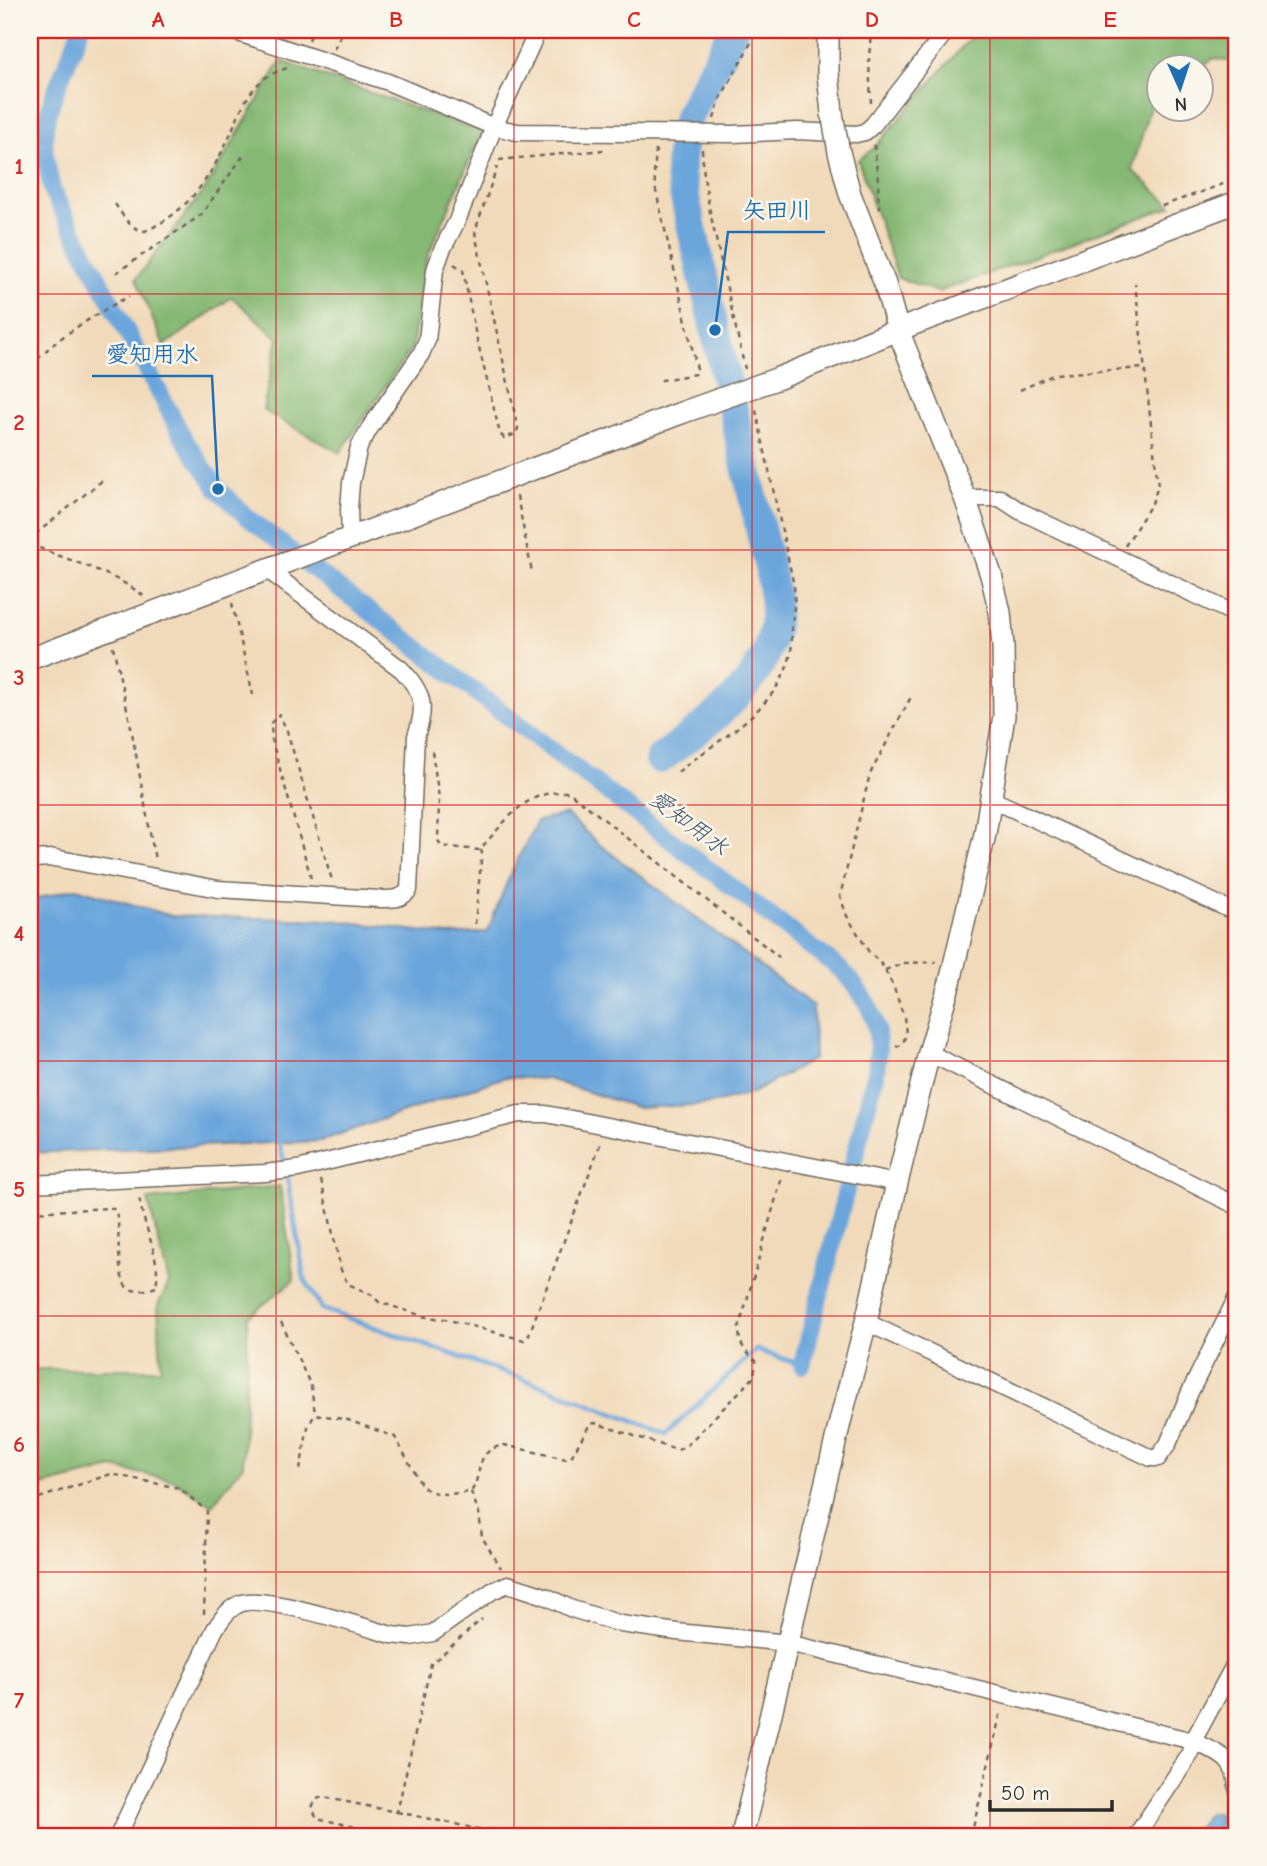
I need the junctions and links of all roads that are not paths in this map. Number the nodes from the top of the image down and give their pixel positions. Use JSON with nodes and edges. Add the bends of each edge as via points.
{"nodes":[{"id":1,"x":229,"y":30,"type":"edge"},
{"id":2,"x":538,"y":30,"type":"edge"},
{"id":3,"x":828,"y":30,"type":"edge"},
{"id":4,"x":947,"y":30,"type":"edge"},
{"id":5,"x":494,"y":127,"type":"junction"},
{"id":6,"x":1237,"y":202,"type":"edge"},
{"id":7,"x":898,"y":330,"type":"junction"},
{"id":8,"x":965,"y":498,"type":"junction"},
{"id":9,"x":350,"y":540,"type":"junction"},
{"id":10,"x":276,"y":567,"type":"junction"},
{"id":11,"x":1237,"y":614,"type":"edge"},
{"id":12,"x":30,"y":659,"type":"edge"},
{"id":13,"x":989,"y":798,"type":"junction"},
{"id":14,"x":30,"y":859,"type":"edge"},
{"id":15,"x":1237,"y":913,"type":"edge"},
{"id":16,"x":929,"y":1053,"type":"junction"},
{"id":17,"x":897,"y":1183,"type":"junction"},
{"id":18,"x":30,"y":1184,"type":"edge"},
{"id":19,"x":1237,"y":1206,"type":"edge"},
{"id":20,"x":1237,"y":1297,"type":"edge"},
{"id":21,"x":866,"y":1322,"type":"junction"},
{"id":22,"x":788,"y":1643,"type":"junction"},
{"id":23,"x":1237,"y":1660,"type":"edge"},
{"id":24,"x":1193,"y":1741,"type":"junction"},
{"id":25,"x":1234,"y":1754,"type":"edge"},
{"id":26,"x":1237,"y":1788,"type":"edge"},
{"id":27,"x":118,"y":1836,"type":"edge"},
{"id":28,"x":742,"y":1836,"type":"edge"},
{"id":29,"x":1136,"y":1836,"type":"edge"}],
"edges":[{"from":1,"to":5,"type":"street","via":[[388,82]]},
{"from":2,"to":5,"type":"street"},
{"from":3,"to":7,"type":"street","bridge":true,"via":[[828,73],[839,152]]},
{"from":4,"to":5,"type":"street","via":[[865,132],[517,132]]},
{"from":5,"to":9,"type":"street","via":[[492,156],[435,270],[427,340],[359,447],[351,483]]},
{"from":6,"to":7,"type":"street"},
{"from":7,"to":8,"type":"street"},
{"from":7,"to":9,"type":"street","bridge":true},
{"from":8,"to":11,"type":"street","via":[[1000,498]]},
{"from":8,"to":13,"type":"street","via":[[991,575],[1003,646],[1004,716]]},
{"from":9,"to":10,"type":"street"},
{"from":10,"to":12,"type":"street"},
{"from":10,"to":14,"type":"street","via":[[401,670],[421,698],[409,890],[399,899],[241,892],[55,858]]},
{"from":13,"to":15,"type":"street"},
{"from":13,"to":16,"type":"street","via":[[985,834]]},
{"from":16,"to":17,"type":"street"},
{"from":16,"to":19,"type":"street"},
{"from":17,"to":18,"type":"street","via":[[546,1114],[519,1114],[298,1169]]},
{"from":17,"to":21,"type":"street"},
{"from":20,"to":21,"type":"street","via":[[1158,1458]]},
{"from":21,"to":22,"type":"street"},
{"from":22,"to":24,"type":"street"},
{"from":22,"to":27,"type":"street","via":[[621,1624],[508,1584],[433,1633],[410,1637],[254,1601],[242,1603],[215,1629]]},
{"from":22,"to":28,"type":"street"},
{"from":23,"to":24,"type":"street"},
{"from":24,"to":25,"type":"street"},
{"from":24,"to":29,"type":"street","via":[[1191,1753]]},
{"from":25,"to":26,"type":"street"}]}
